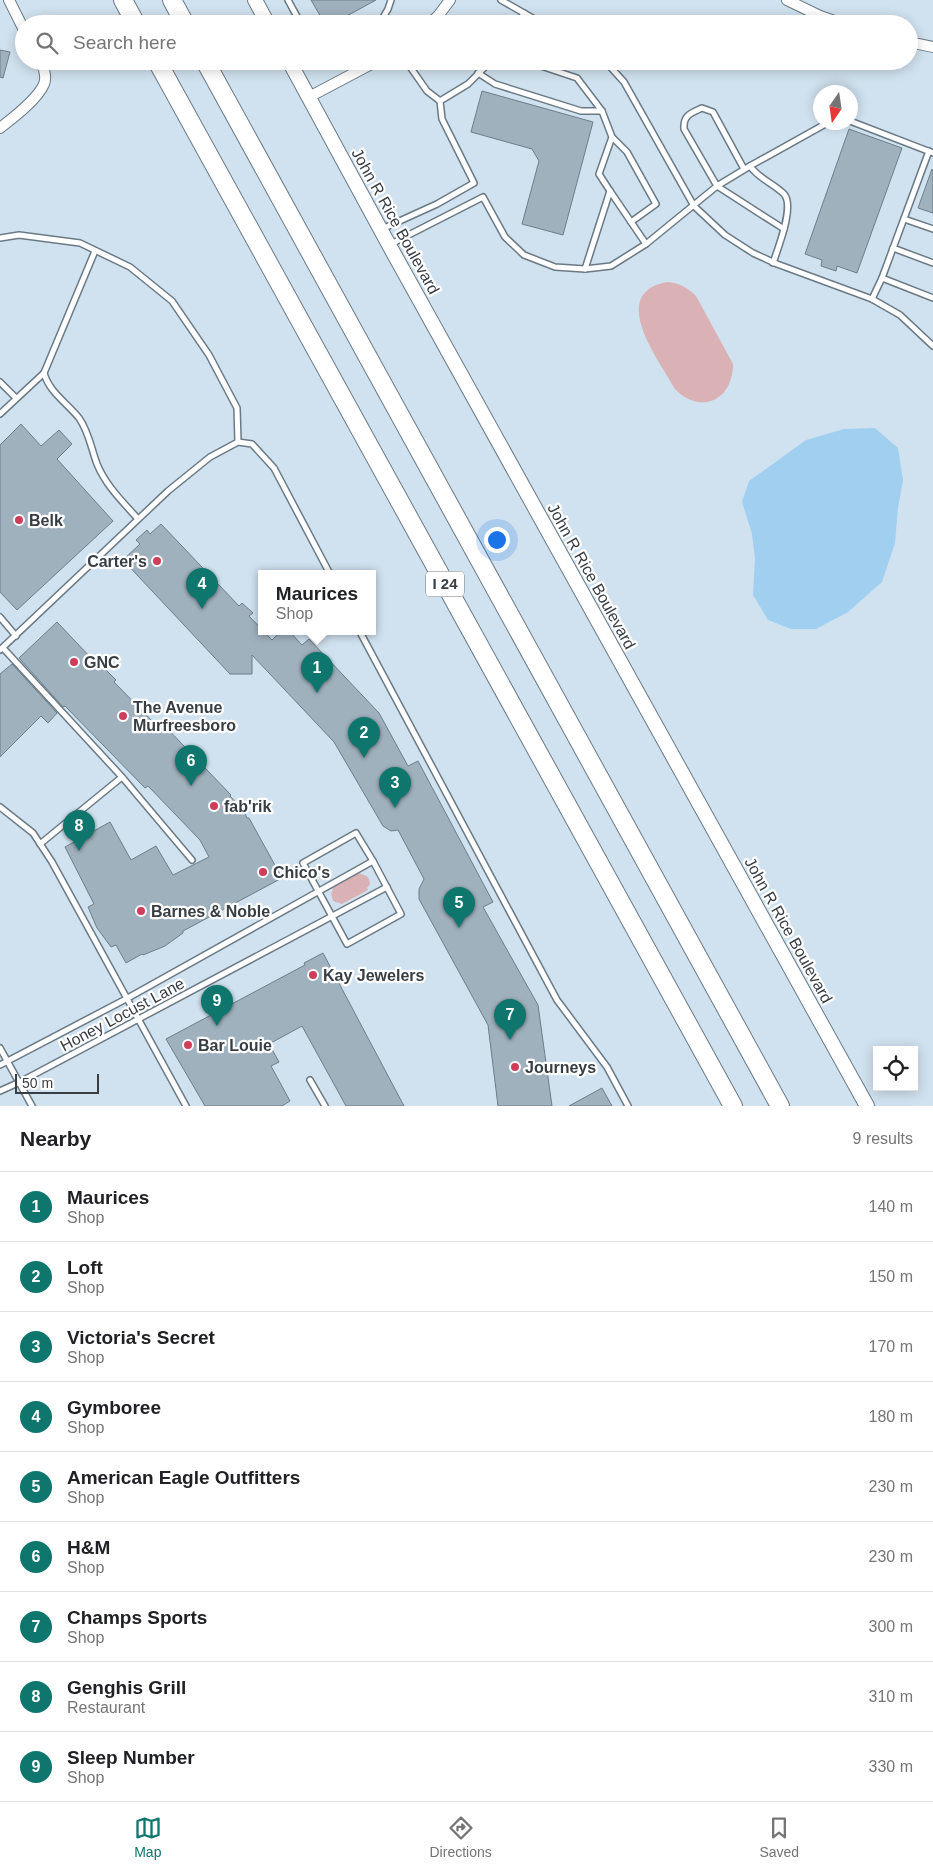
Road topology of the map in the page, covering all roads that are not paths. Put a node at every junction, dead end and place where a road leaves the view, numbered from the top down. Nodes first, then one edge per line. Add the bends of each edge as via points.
1 (9, 0) edge
2 (123, 0) edge
3 (172, 0) edge
4 (254, 0) edge
5 (288, 0) edge
6 (391, 0) edge
7 (450, 0) edge
8 (501, 0) edge
9 (787, 0) edge
10 (524, 13) joint
11 (16, 15) edge
12 (131, 15) edge
13 (180, 15) edge
14 (263, 15) edge
15 (296, 15) edge
16 (385, 15) edge
17 (439, 15) edge
18 (527, 15) edge
19 (818, 15) edge
20 (918, 44) edge
21 (933, 47) edge
22 (45, 70) edge
23 (162, 70) edge
24 (210, 70) edge
25 (294, 70) edge
26 (360, 70) edge
27 (412, 70) edge
28 (481, 70) edge
29 (553, 70) edge
30 (614, 70) edge
31 (478, 73) junction
32 (309, 98) junction
33 (440, 101) junction
34 (602, 111) junction
35 (858, 123) edge
36 (0, 128) edge
37 (815, 130) edge
38 (612, 136) junction
39 (931, 152) edge
40 (750, 166) junction
41 (744, 170) junction
42 (718, 186) junction
43 (610, 192) junction
44 (694, 206) junction
45 (904, 219) junction
46 (631, 222) junction
47 (784, 229) junction
48 (933, 229) edge
49 (382, 230) junction
50 (0, 238) edge
51 (646, 244) junction
52 (389, 245) junction
53 (893, 248) junction
54 (95, 250) junction
55 (773, 262) junction
56 (933, 263) edge
57 (585, 269) junction
58 (882, 278) junction
59 (933, 298) edge
60 (872, 299) junction
61 (933, 346) edge
62 (44, 373) junction
63 (0, 382) edge
64 (16, 398) junction
65 (0, 414) edge
66 (238, 442) junction
67 (138, 519) junction
68 (328, 570) edge
69 (0, 617) edge
70 (362, 635) edge
71 (16, 636) junction
72 (2, 649) edge
73 (122, 777) junction
74 (0, 807) edge
75 (40, 844) junction
76 (192, 860) dead end
77 (373, 861) junction
78 (387, 887) junction
79 (319, 891) junction
80 (332, 916) junction
81 (126, 999) junction
82 (138, 1020) junction
83 (0, 1048) edge
84 (8, 1061) junction
85 (0, 1065) edge
86 (310, 1080) dead end
87 (20, 1082) junction
88 (0, 1091) edge
89 (32, 1106) edge
90 (186, 1106) edge
91 (325, 1106) edge
92 (628, 1106) edge
93 (733, 1106) edge
94 (780, 1106) edge
95 (867, 1106) edge

1 - 11 street
2 - 12 highway
3 - 13 highway
4 - 14 street
5 - 15 lane
6 - 16 lane
7 - 17 street
8 - 10 lane
9 - 19 street
10 - 18 lane
20 - 21 street
22 - 36 street via 44,83 28,104
23 - 93 highway, I 24
24 - 94 highway, I 24
25 - 32 street, John R Rice Boulevard
26 - 32 street
27 - 33 lane via 427,91
28 - 31 lane
29 - 34 lane via 577,78
30 - 44 lane via 624,82
31 - 33 lane via 468,84
31 - 34 lane via 495,84 582,111
32 - 49 street, John R Rice Boulevard
33 - 49 lane via 442,119 474,183
34 - 38 lane
35 - 39 lane
37 - 40 lane
38 - 43 lane via 600,174
38 - 46 lane via 627,152 656,204
39 - 45 lane
40 - 41 lane
40 - 47 lane via 784,194 787,200
41 - 42 lane
41 - 42 lane via 713,112 702,108 688,114 684,129
42 - 44 lane
42 - 47 lane
43 - 46 lane
43 - 57 lane
44 - 51 lane
44 - 55 lane via 725,235 753,254
45 - 48 lane
45 - 53 lane
46 - 51 lane
47 - 55 lane
49 - 52 street, John R Rice Boulevard
50 - 54 lane via 19,235 80,243
51 - 57 lane via 611,266
52 - 57 lane via 483,197 505,237 524,254 555,267
52 - 95 street, John R Rice Boulevard
53 - 56 lane
53 - 58 lane
54 - 62 lane
54 - 66 lane via 130,267 172,301 209,355 237,408
55 - 60 lane
58 - 59 lane
58 - 60 lane
60 - 61 lane via 900,314
62 - 64 lane
62 - 67 lane via 46,383 79,419 110,488
63 - 64 lane
64 - 65 lane
66 - 67 lane via 210,457
66 - 68 lane via 252,444 274,468
67 - 71 lane
69 - 71 lane
70 - 92 lane via 556,1000 607,1067
71 - 72 lane
72 - 73 lane
73 - 75 lane
73 - 76 lane
74 - 75 lane via 33,833
75 - 81 lane
77 - 78 lane
77 - 79 lane, Honey Locust Lane
77 - 79 lane via 356,833 303,863
78 - 80 lane, Honey Locust Lane
78 - 80 lane via 401,914 347,944
79 - 80 lane
79 - 81 lane, Honey Locust Lane
80 - 82 lane, Honey Locust Lane
81 - 82 lane
81 - 84 lane, Honey Locust Lane
82 - 87 lane, Honey Locust Lane
82 - 90 lane
83 - 84 lane
84 - 85 lane, Honey Locust Lane
84 - 87 lane
86 - 91 lane
87 - 88 lane, Honey Locust Lane
87 - 89 lane

